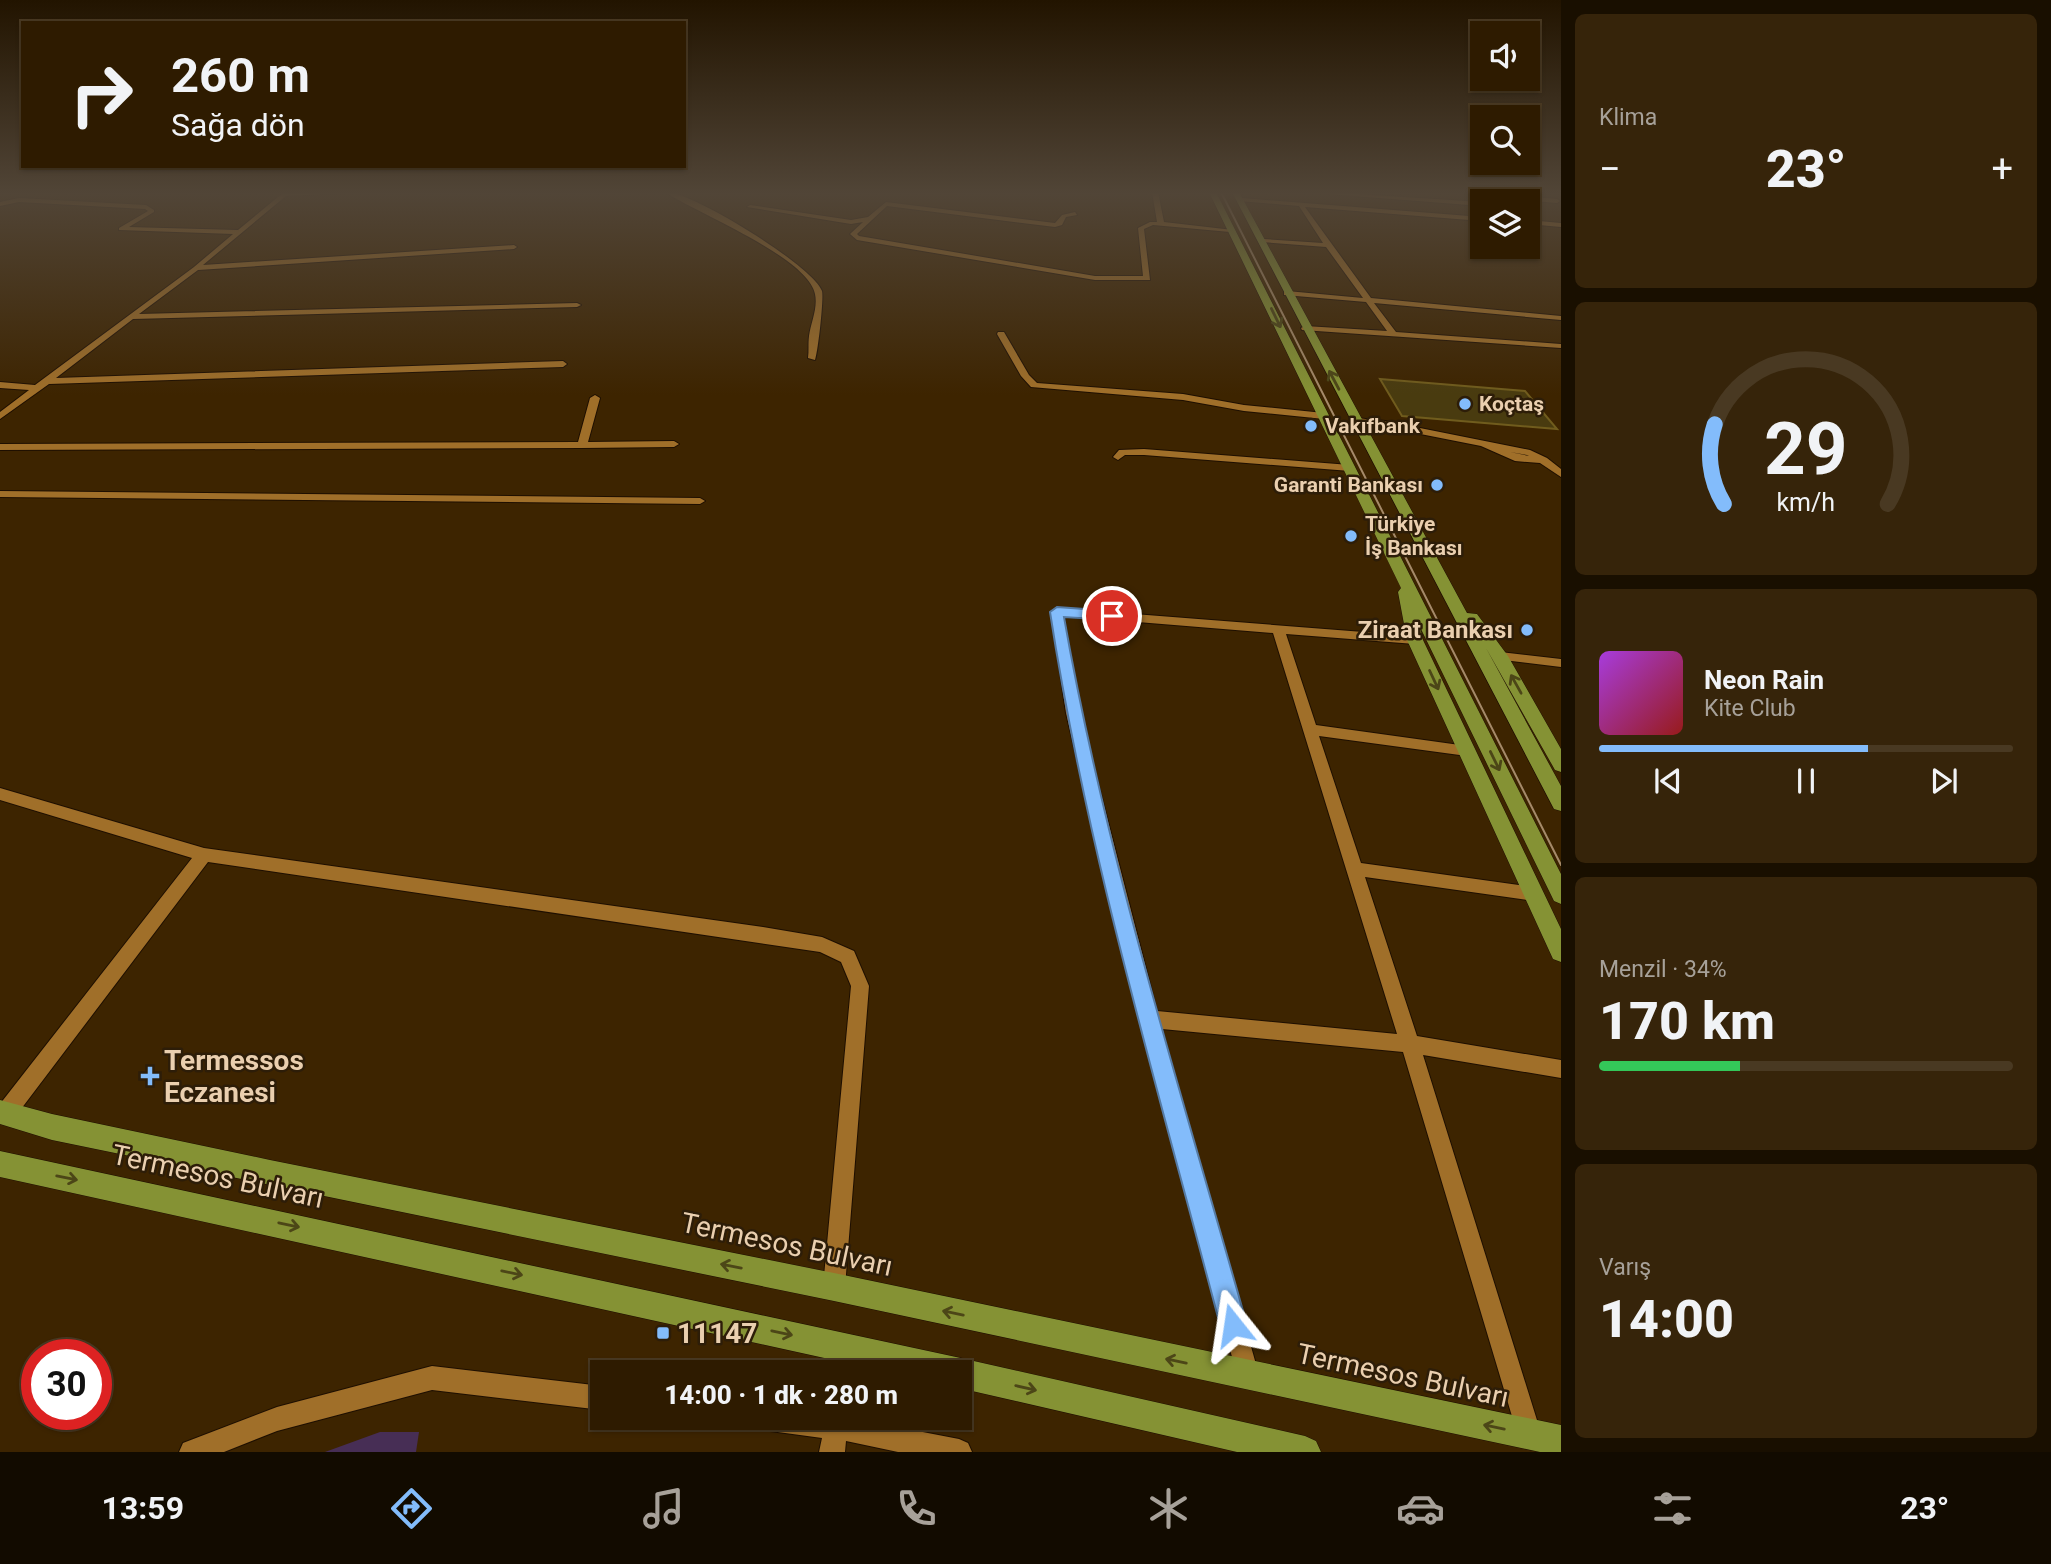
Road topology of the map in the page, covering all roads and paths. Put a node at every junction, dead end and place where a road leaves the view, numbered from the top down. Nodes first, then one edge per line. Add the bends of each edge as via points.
1 (206, 260) edge
2 (321, 260) edge
3 (789, 260) edge
4 (986, 260) edge
5 (1147, 260) edge
6 (1245, 260) edge
7 (1272, 260) edge
8 (1339, 260) edge
9 (196, 268) junction
10 (1287, 293) junction
11 (1370, 300) junction
12 (577, 305) dead end
13 (132, 317) junction
14 (1561, 318) edge
15 (1306, 328) junction
16 (1001, 334) dead end
17 (1393, 334) junction
18 (1561, 346) edge
19 (812, 358) dead end
20 (563, 364) dead end
21 (41, 384) junction
22 (0, 385) edge
23 (595, 398) dead end
24 (0, 416) edge
25 (1324, 416) junction
26 (1356, 421) junction
27 (674, 444) dead end
28 (582, 445) junction
29 (0, 447) edge
30 (1118, 457) dead end
31 (1350, 468) junction
32 (1561, 474) edge
33 (0, 494) edge
34 (699, 502) dead end
35 (1400, 569) junction
36 (1436, 569) junction
37 (1278, 628) junction
38 (1415, 640) junction
39 (1500, 656) junction
40 (1561, 663) edge
41 (1312, 730) junction
42 (1467, 751) junction
43 (1561, 765) edge
44 (0, 794) edge
45 (1561, 804) edge
46 (204, 855) junction
47 (1356, 869) junction
48 (1534, 894) junction
49 (1561, 895) edge
50 (1561, 952) edge
51 (1152, 1019) junction
52 (1410, 1044) junction
53 (1561, 1069) edge
54 (3, 1113) edge
55 (2, 1168) edge
56 (834, 1287) junction
57 (849, 1360) edge
58 (972, 1376) edge
59 (1247, 1376) junction
60 (590, 1397) edge
61 (836, 1430) edge
62 (870, 1430) edge
63 (1529, 1435) junction
64 (1561, 1441) edge
65 (1274, 1450) edge
66 (192, 1452) edge
67 (832, 1452) edge
68 (959, 1452) edge
69 (1306, 1452) edge

1 - 9 street
2 - 9 street
3 - 19 street via 816,284 821,313
4 - 5 street via 1095,278 1147,278
6 -> 25 main road
7 - 10 main road
8 - 11 street
9 - 13 street
10 - 11 street
10 - 15 main road
11 - 14 street
11 - 17 street
12 - 13 street
13 - 21 street
15 - 17 street
26 -> 15 main road
16 - 25 street via 1034,385 1183,397
17 - 18 street
20 - 21 street
21 - 22 street
21 - 24 street
23 - 28 street
25 - 31 main road
26 - 32 street via 1486,446 1519,459 1543,460
26 - 36 main road
27 - 28 street
28 - 29 street
30 - 31 street via 1122,452 1144,452
31 - 35 main road
33 - 34 street
35 - 38 main road
35 -> 49 main road
36 - 39 main road
36 - 45 main road
37 - 38 street
37 - 41 street
37 - 51 street via 1057,612 1073,712
38 -> 42 main road
39 - 40 street
43 -> 39 main road
41 - 42 street
41 - 47 street
42 - 48 main road
44 - 46 street
46 - 54 street
46 - 56 street via 763,935 822,945 848,957 860,986
47 - 48 street
47 - 52 street
48 - 50 main road
51 - 52 street
51 - 59 street
52 - 53 street
52 - 63 street
56 -> 54 main road, Termesos Bulvarı via 256,1171
55 -> 57 main road, Termesos Bulvarı
59 -> 56 main road, Termesos Bulvarı
58 -> 65 main road, Termesos Bulvarı
63 -> 59 main road, Termesos Bulvarı
60 - 66 street via 432,1378 276,1419
61 - 67 street
62 - 68 street
63 - 64 main road, Termesos Bulvarı
65 - 69 main road, Termesos Bulvarı

